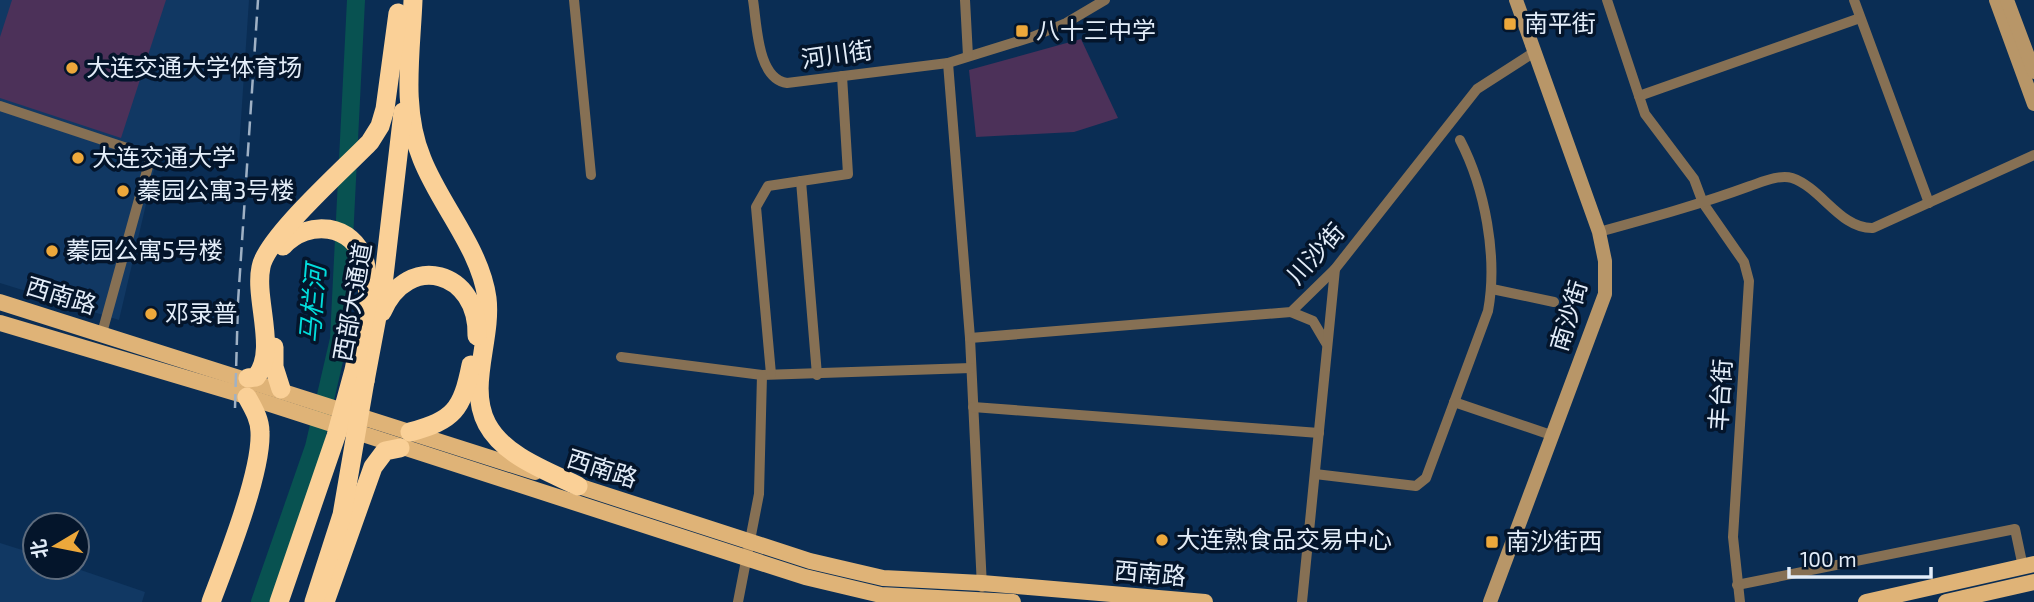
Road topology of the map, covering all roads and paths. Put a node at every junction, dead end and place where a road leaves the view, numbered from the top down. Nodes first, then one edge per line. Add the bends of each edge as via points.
1 (574, 0) edge
2 (753, 0) edge
3 (965, 0) edge
4 (1105, 0) edge
5 (1516, 0) edge
6 (1606, 0) edge
7 (1854, 0) edge
8 (1996, 0) edge
9 (2007, 0) edge
10 (405, 3) edge
11 (1860, 18) junction
12 (2029, 47) edge
13 (1533, 53) junction
14 (968, 56) junction
15 (948, 63) junction
16 (2034, 72) edge
17 (842, 76) junction
18 (1639, 96) junction
19 (2034, 104) edge
20 (0, 106) edge
21 (1460, 140) dead end
22 (2034, 155) edge
23 (591, 175) dead end
24 (801, 181) junction
25 (1929, 203) junction
26 (1703, 204) junction
27 (1600, 232) junction
28 (1335, 269) junction
29 (1492, 289) junction
30 (369, 300) junction
31 (0, 302) edge
32 (1554, 302) dead end
33 (1291, 313) junction
34 (0, 323) edge
35 (102, 332) junction
36 (373, 336) junction
37 (970, 338) junction
38 (1327, 348) junction
39 (621, 357) dead end
40 (971, 368) junction
41 (766, 374) junction
42 (817, 374) junction
43 (365, 381) junction
44 (248, 388) junction
45 (283, 396) junction
46 (1454, 402) junction
47 (973, 407) junction
48 (1319, 433) junction
49 (1551, 435) junction
50 (405, 440) junction
51 (1315, 474) junction
52 (578, 486) junction
53 (750, 541) junction
54 (746, 559) junction
55 (2029, 566) edge
56 (2034, 582) edge
57 (1738, 585) junction
58 (982, 591) junction
59 (211, 602) edge
60 (279, 602) edge
61 (290, 602) edge
62 (314, 602) edge
63 (325, 602) edge
64 (738, 602) edge
65 (1013, 602) edge
66 (1205, 602) edge
67 (1302, 602) edge
68 (1490, 602) edge
69 (1740, 602) edge
70 (1866, 602) edge
71 (1946, 602) edge

1 - 23 street
2 - 17 street, 河川街 via 766,69 778,82
3 - 14 street
4 - 14 street via 1066,23
5 - 13 street, 南沙街
6 - 18 street, 丰台街
7 - 11 street
8 - 19 street
9 - 12 street
10 - 30 highway, 西部大通道 via 389,165
10 - 36 highway, 西部大通道 via 399,167
10 - 44 highway via 380,126 370,142 278,233 261,266 265,363
10 - 52 highway via 409,117 421,158 481,271 487,299 488,338 479,401 485,421 508,449
11 - 18 street
11 - 25 street
12 - 16 street
13 - 27 street, 南沙街
13 - 28 street, 川沙街 via 1477,89
14 - 15 street
15 - 17 street, 河川街
15 - 37 street
17 - 24 street via 848,174
18 - 26 street, 丰台街 via 1645,114 1694,179
20 - 35 street via 151,156
21 - 29 street via 1471,162 1485,217
22 - 25 street
24 - 41 street via 768,186 756,207
24 - 42 street
25 - 26 street via 1872,228 1859,228 1790,177
26 - 27 street
26 - 57 street, 丰台街 via 1733,242 1749,281 1732,537
27 - 49 street, 南沙街 via 1605,294
28 - 33 street, 川沙街
28 - 38 street
29 - 32 street
29 - 46 street via 1488,312
30 - 45 highway via 365,262 348,237 335,230 295,233 280,250 273,274 274,367
30 - 60 highway, 西部大通道, bridge via 336,436
31 - 35 main road, 西南路
33 - 37 street, 川沙街
33 - 38 street via 1313,321
34 - 44 main road, 西南路
35 - 44 main road, 西南路
36 - 43 highway, 西部大通道
36 - 50 highway via 390,295 415,278 446,276 458,284 477,316 463,401 453,413
37 - 40 street
38 - 48 street
39 - 41 street
40 - 42 street
40 - 47 street
41 - 42 street
41 - 53 street
43 - 61 highway, 西部大通道, bridge
43 - 62 highway, bridge via 342,515
44 - 45 main road, 西南路
44 - 59 highway via 261,432 247,498
45 - 50 main road, 西南路, bridge via 363,417
45 - 50 main road, 西南路, bridge via 359,434
46 - 49 street
46 - 51 street via 1426,478 1416,486
47 - 48 street
47 - 58 street
48 - 51 street
49 - 68 street, 南沙街
50 - 52 main road, 西南路
50 - 54 main road, 西南路
50 - 63 highway via 385,451 373,467
51 - 67 street
52 - 53 main road, 西南路
53 - 54 street
53 - 58 main road, 西南路 via 883,578
54 - 58 main road, 西南路 via 881,595
54 - 64 street
55 - 57 street via 2015,529
55 - 70 main road
56 - 71 main road
57 - 69 street, 丰台街
58 - 65 main road, 西南路
58 - 66 main road, 西南路

